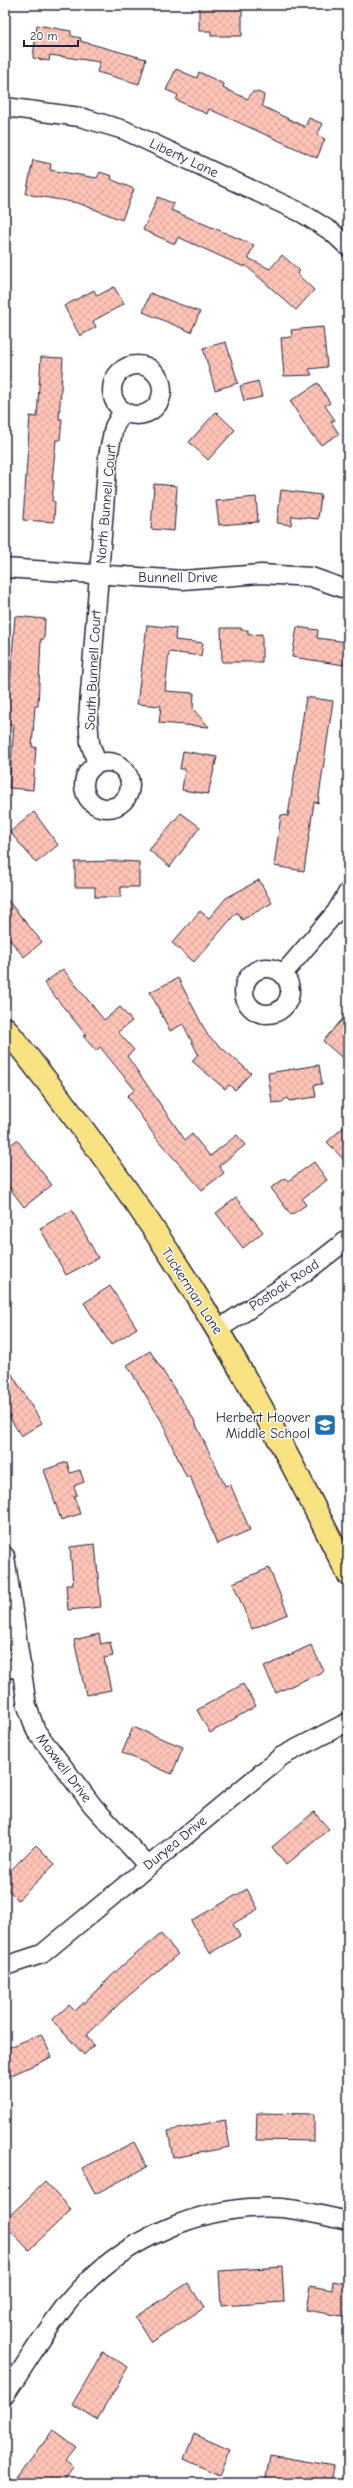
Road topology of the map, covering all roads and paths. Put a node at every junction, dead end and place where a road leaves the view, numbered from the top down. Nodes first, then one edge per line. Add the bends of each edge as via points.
1 (5, 107) edge
2 (348, 247) edge
3 (123, 411) dead end
4 (5, 568) edge
5 (99, 575) junction
6 (348, 590) edge
7 (97, 764) dead end
8 (348, 892) edge
9 (283, 974) dead end
10 (5, 1028) edge
11 (348, 1238) edge
12 (217, 1330) junction
13 (5, 1556) edge
14 (348, 1574) edge
15 (13, 1668) edge
16 (348, 1722) edge
17 (147, 1865) junction
18 (5, 1966) edge
19 (348, 2221) edge
20 (5, 2395) edge

1 - 2 street, Liberty Lane via 80,117 124,130 302,213 332,232
3 - 5 street, North Bunnell Court via 114,428 108,456
4 - 5 street, Bunnell Drive
5 - 6 street, Bunnell Drive via 183,580 261,574 311,577
5 - 7 street, South Bunnell Court via 88,719 90,743
8 - 9 street via 336,912
10 - 12 main road, Tuckerman Lane via 122,1185
11 - 12 street, Postoak Road via 307,1271
12 - 14 main road, Tuckerman Lane via 295,1469
13 - 15 street, Maxwell Drive
15 - 17 street, Maxwell Drive via 36,1731 93,1806
16 - 17 street, Duryea Drive via 282,1756
17 - 18 street, Duryea Drive via 42,1954
19 - 20 street via 283,2208 243,2209 194,2219 159,2231 96,2272 70,2300

